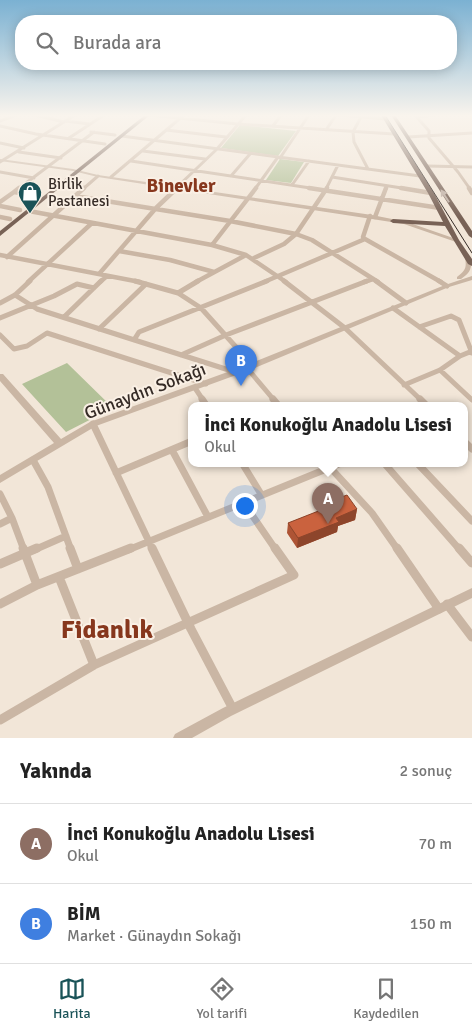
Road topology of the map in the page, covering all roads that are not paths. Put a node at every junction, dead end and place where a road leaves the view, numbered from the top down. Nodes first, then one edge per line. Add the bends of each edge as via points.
1 (22, 149) edge
2 (71, 149) edge
3 (99, 149) edge
4 (102, 149) edge
5 (217, 149) edge
6 (220, 149) edge
7 (285, 149) edge
8 (358, 149) edge
9 (404, 149) edge
10 (416, 149) edge
11 (439, 149) edge
12 (143, 151) joint
13 (19, 152) junction
14 (250, 154) junction
15 (279, 157) junction
16 (61, 158) junction
17 (206, 159) junction
18 (1, 161) edge
19 (131, 161) junction
20 (309, 161) junction
21 (338, 166) junction
22 (427, 166) junction
23 (50, 167) junction
24 (454, 167) junction
25 (472, 167) edge
26 (368, 169) junction
27 (74, 171) junction
28 (195, 171) junction
29 (0, 172) edge
30 (7, 174) junction
31 (95, 175) junction
32 (231, 176) junction
33 (420, 176) junction
34 (332, 177) junction
35 (0, 178) edge
36 (34, 178) junction
37 (111, 178) junction
38 (262, 181) junction
39 (292, 185) junction
40 (387, 186) junction
41 (470, 186) edge
42 (178, 188) junction
43 (326, 190) junction
44 (14, 192) junction
45 (431, 193) junction
46 (472, 193) edge
47 (38, 196) junction
48 (76, 196) junction
49 (246, 198) junction
50 (382, 200) junction
51 (0, 202) edge
52 (0, 206) edge
53 (156, 208) junction
54 (314, 208) junction
55 (440, 208) junction
56 (20, 210) junction
57 (29, 211) junction
58 (53, 216) junction
59 (0, 217) edge
60 (372, 217) junction
61 (10, 219) junction
62 (230, 221) junction
63 (393, 221) junction
64 (92, 223) junction
65 (447, 224) junction
66 (0, 226) edge
67 (136, 231) junction
68 (0, 234) edge
69 (296, 234) junction
70 (472, 236) edge
71 (365, 239) junction
72 (456, 240) junction
73 (472, 242) edge
74 (212, 245) junction
75 (461, 248) junction
76 (472, 249) edge
77 (119, 251) junction
78 (333, 254) junction
79 (246, 255) junction
80 (3, 257) edge
81 (254, 258) junction
82 (470, 261) edge
83 (50, 264) junction
84 (214, 272) junction
85 (99, 274) junction
86 (107, 276) junction
87 (278, 277) junction
88 (472, 278) edge
89 (372, 279) junction
90 (146, 284) junction
91 (447, 286) junction
92 (94, 288) junction
93 (178, 293) junction
94 (15, 295) junction
95 (311, 302) junction
96 (0, 303) edge
97 (406, 303) junction
98 (32, 306) junction
99 (201, 308) junction
100 (393, 308) junction
101 (64, 317) junction
102 (0, 318) edge
103 (420, 327) junction
104 (344, 328) junction
105 (99, 329) junction
106 (0, 335) edge
107 (226, 335) junction
108 (134, 340) junction
109 (472, 352) edge
110 (181, 354) junction
111 (460, 356) junction
112 (250, 367) junction
113 (440, 370) junction
114 (235, 372) junction
115 (0, 376) edge
116 (206, 384) junction
117 (404, 385) junction
118 (195, 388) junction
119 (472, 400) edge
120 (204, 402) edge
121 (276, 402) edge
122 (423, 402) edge
123 (93, 424) junction
124 (188, 443) edge
125 (60, 444) junction
126 (172, 450) junction
127 (33, 460) junction
128 (244, 467) edge
129 (323, 467) edge
130 (330, 467) edge
131 (388, 467) edge
132 (421, 467) edge
133 (116, 473) junction
134 (0, 479) edge
135 (0, 494) edge
136 (261, 494) junction
137 (243, 502) junction
138 (208, 517) junction
139 (12, 518) junction
140 (472, 521) edge
141 (0, 524) edge
142 (66, 536) junction
143 (148, 542) junction
144 (26, 553) junction
145 (472, 563) edge
146 (0, 564) edge
147 (78, 569) junction
148 (59, 576) junction
149 (38, 585) junction
150 (472, 593) edge
151 (0, 604) edge
152 (443, 606) junction
153 (187, 622) junction
154 (472, 638) edge
155 (94, 665) junction
156 (233, 709) junction
157 (0, 720) edge
158 (179, 738) edge

1 - 13 street
2 - 16 street
3 - 27 main road
4 - 27 main road
5 - 17 street
6 - 14 street
7 - 15 street
8 - 26 street
9 - 33 main road
10 - 22 main road
11 - 24 street
12 - 17 street
12 - 19 street
13 - 16 street
13 - 18 street
14 - 15 street
14 - 32 street
15 - 20 street
15 - 38 street
16 - 23 street
17 - 28 street
18 - 23 street
19 - 28 street
19 - 37 street
20 - 21 street
20 - 39 street
21 - 26 street
21 - 34 street
22 - 24 street
70 -> 22 main road
23 - 27 street
23 - 36 street
24 - 25 street
24 - 41 street
26 - 33 street
27 - 31 street
27 - 47 main road
27 - 57 main road
28 - 32 street
28 - 42 street
29 - 30 street
30 - 35 street
30 - 36 street
31 - 37 street
31 - 48 street
32 - 38 street
33 - 45 main road
34 - 40 street
34 - 43 street
36 - 44 street
37 - 42 street
38 - 39 street
38 - 49 street
39 - 43 street
40 - 45 street
40 - 50 street
41 - 46 street
42 - 49 street
42 - 53 street
43 - 50 street
43 - 54 street
44 - 47 street
44 - 51 street
45 - 55 main road
47 - 56 main road
48 - 53 street
48 - 58 street
49 - 54 street
49 - 62 street
50 - 55 street
50 - 60 street
52 - 56 street
53 - 62 street
53 - 67 street
54 - 60 street
54 - 69 street
55 - 65 main road
56 - 61 main road
57 - 58 street
57 - 68 main road
58 - 64 street
58 - 80 street
59 - 61 street
60 - 63 street
60 - 71 street via 363,237
61 - 66 main road
62 - 69 street
62 - 74 street
63 - 65 main road
63 - 72 street
63 - 75 street
64 - 67 street
64 - 83 street
65 - 72 main road
67 - 74 street
67 - 77 street
69 - 78 street
69 - 81 street via 284,244
71 - 78 street
71 - 91 street
72 - 73 main road
72 - 75 main road
74 - 79 street
75 - 76 main road
75 - 82 main road
77 - 84 street
77 - 85 street
78 - 87 street
78 - 89 street
79 - 81 street
79 - 84 street
80 - 83 street
81 - 87 street
82 - 91 street via 468,273
83 - 85 street
83 - 94 street
84 - 93 street
85 - 86 street
86 - 90 street
86 - 92 street
87 - 95 street
87 - 99 street
88 - 91 street
89 - 95 street
89 - 97 street
90 - 93 street
90 - 105 street
91 - 97 street, Günaydın Sokağı
92 - 98 street via 77,284
92 - 101 street via 96,290
93 - 99 street
94 - 96 street
94 - 98 street
95 - 104 street
95 - 107 street
97 - 100 street, Günaydın Sokağı
98 - 101 street
98 - 102 street
99 - 107 street
99 - 108 street via 139,332
100 - 103 street
100 - 104 street, Günaydın Sokağı
101 - 105 street
103 - 109 street via 455,317
103 - 111 street
104 - 112 street, Günaydın Sokağı
104 - 117 street
105 - 108 street
106 - 116 street via 14,349 27,346 47,333
107 - 110 street
107 - 112 street
108 - 110 street
109 - 111 street
110 - 114 street
111 - 113 street
112 - 114 street, Günaydın Sokağı
112 - 121 street
113 - 117 street
113 - 119 street
114 - 116 street, Günaydın Sokağı
115 - 125 street
116 - 118 street, Günaydın Sokağı
117 - 122 street
118 - 120 street
118 - 123 street, Günaydın Sokağı
123 - 125 street, Günaydın Sokağı
123 - 133 street
124 - 126 street
125 - 127 street, Günaydın Sokağı
126 - 133 street
126 - 138 street
127 - 134 street, Günaydın Sokağı
127 - 142 street via 48,487
128 - 136 street
129 - 136 street
130 - 152 street via 372,513
131 - 145 street
132 - 140 street
133 - 143 street
135 - 139 street
136 - 137 street
137 - 138 street
137 - 153 street via 294,575
138 - 143 street
139 - 141 street
139 - 144 street
142 - 144 street
142 - 147 street
143 - 147 street
143 - 153 street
144 - 146 street
144 - 149 street
147 - 148 street
148 - 149 street
148 - 155 street
149 - 151 street
150 - 152 street
152 - 154 street
152 - 156 street
153 - 155 street
153 - 156 street
155 - 157 street
156 - 158 street

